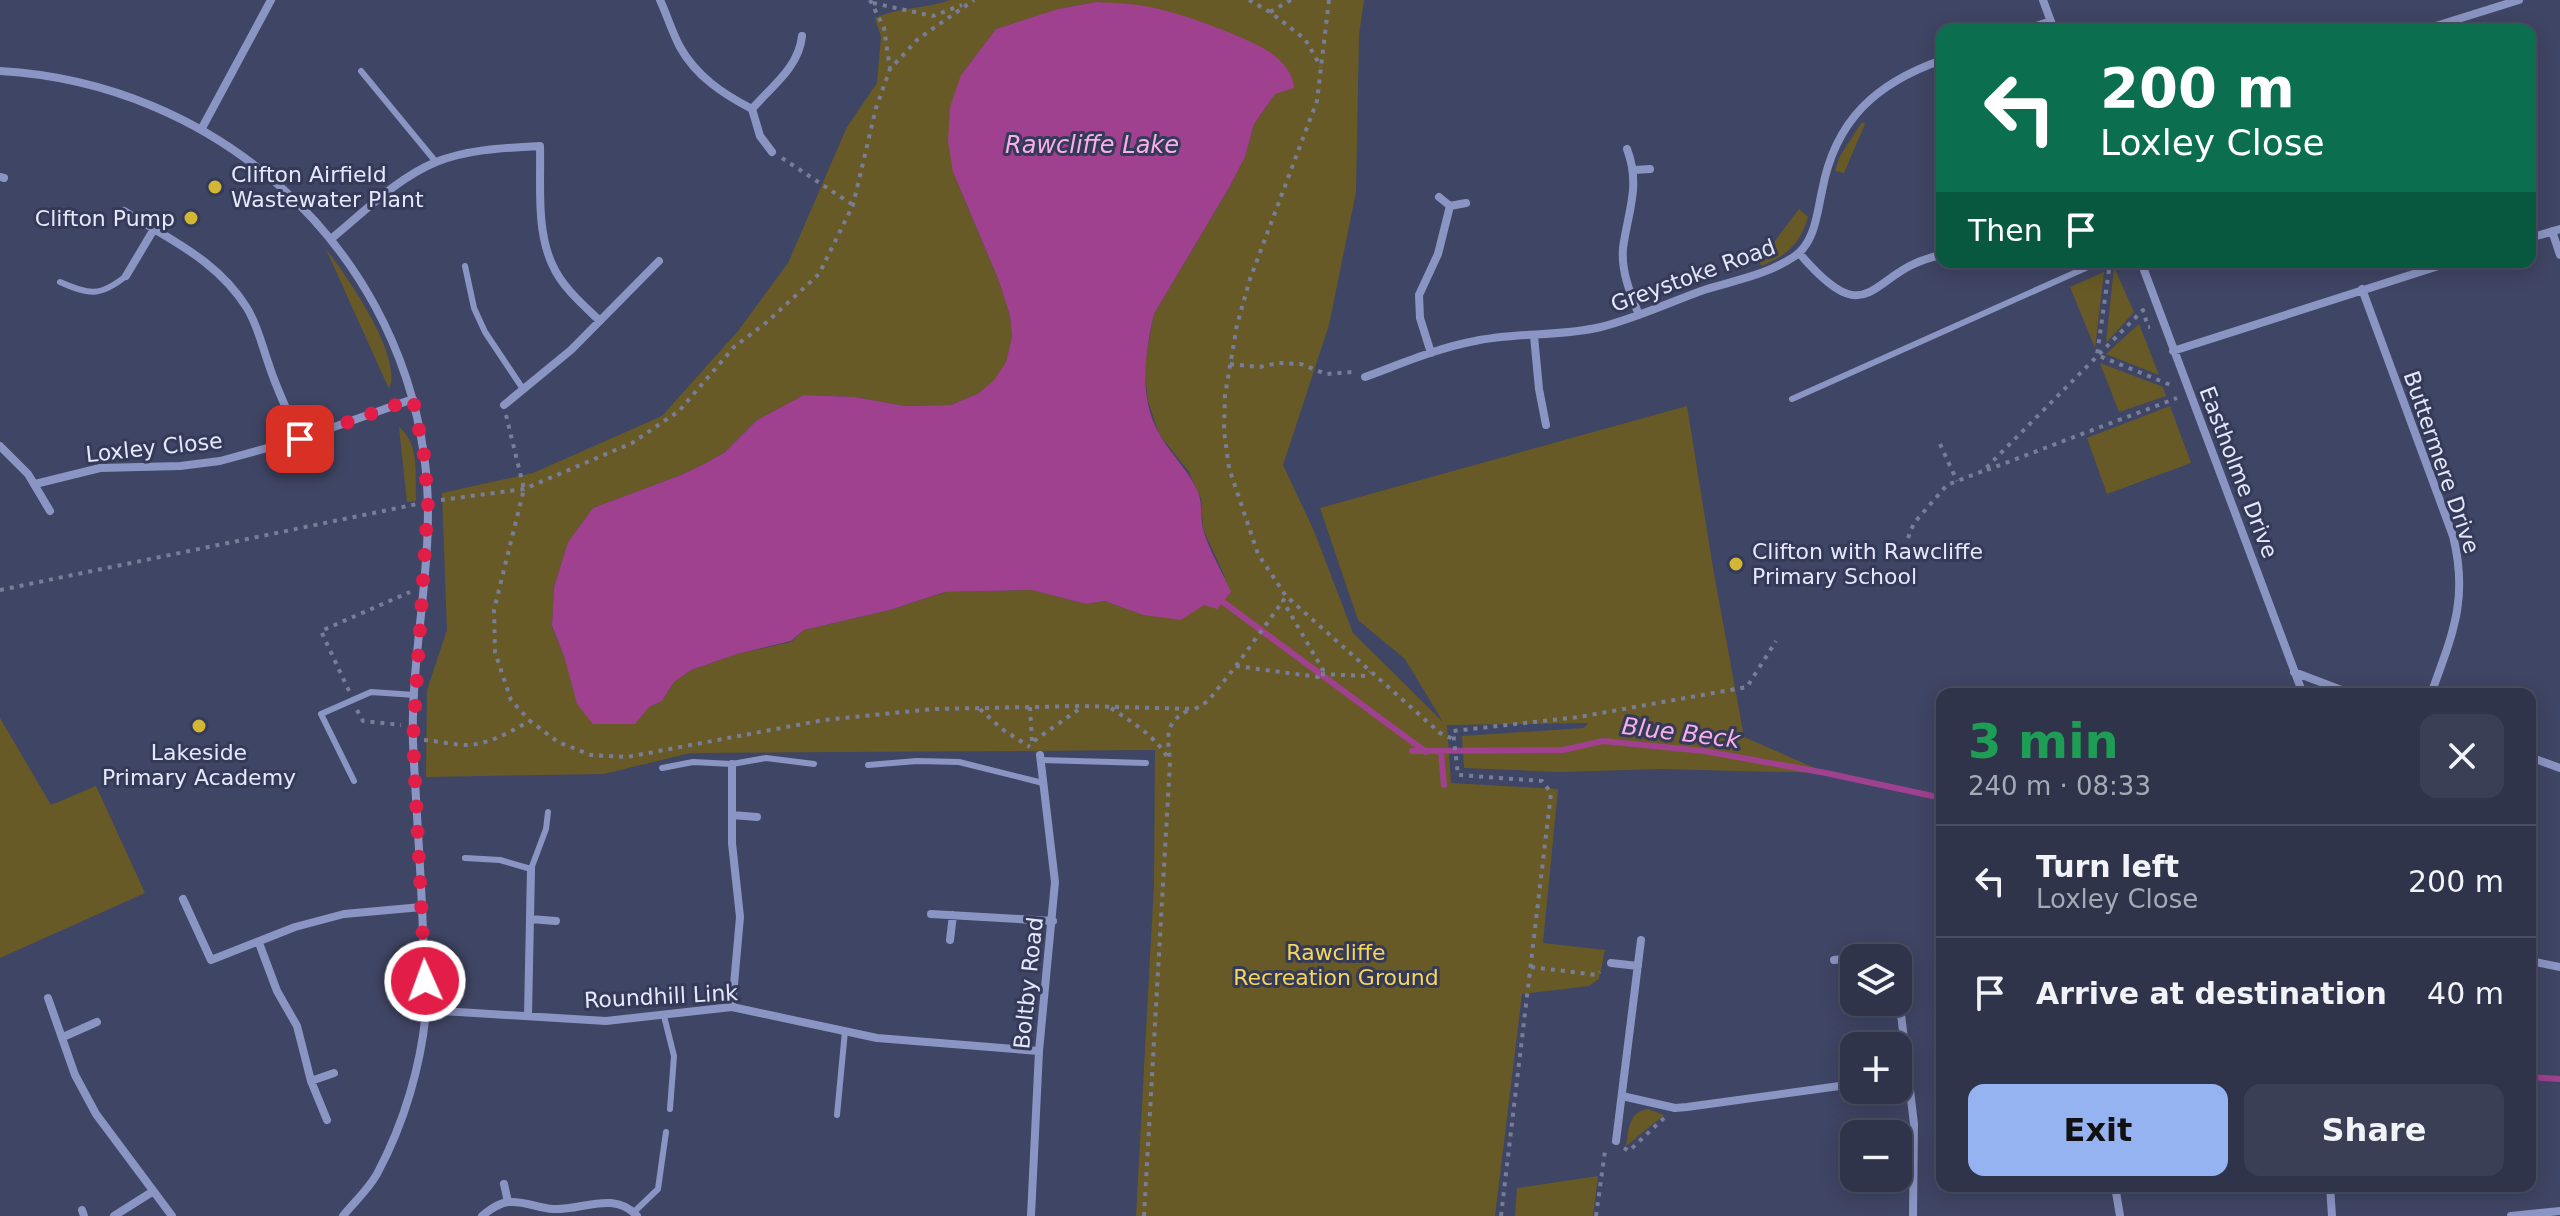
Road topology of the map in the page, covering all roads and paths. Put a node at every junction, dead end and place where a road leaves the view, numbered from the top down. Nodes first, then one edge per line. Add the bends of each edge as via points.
1 (271, 0) edge
2 (660, 0) edge
3 (974, 0) edge
4 (1249, 0) edge
5 (1291, 0) edge
6 (1329, 0) edge
7 (2043, 0) edge
8 (2519, 0) edge
9 (871, 1) edge
10 (968, 3) junction
11 (1270, 12) junction
12 (2053, 24) edge
13 (2442, 24) edge
14 (802, 36) dead end
15 (1936, 62) edge
16 (890, 69) junction
17 (1322, 69) junction
18 (0, 71) edge
19 (361, 71) dead end
20 (752, 109) junction
21 (202, 128) junction
22 (1627, 149) dead end
23 (772, 152) joint
24 (436, 162) junction
25 (1650, 169) dead end
26 (1635, 170) junction
27 (1439, 197) dead end
28 (1466, 203) dead end
29 (853, 205) junction
30 (1450, 206) junction
31 (124, 211) dead end
32 (154, 229) junction
33 (2556, 230) edge
34 (2536, 236) edge
35 (331, 239) junction
36 (1799, 253) junction
37 (2560, 255) edge
38 (1936, 257) edge
39 (659, 261) dead end
40 (465, 266) dead end
41 (2086, 268) edge
42 (2109, 268) edge
43 (2143, 268) edge
44 (2431, 268) edge
45 (126, 276) joint
46 (60, 282) dead end
47 (2362, 289) junction
48 (1639, 315) junction
49 (600, 321) junction
50 (2164, 322) junction
51 (1534, 336) junction
52 (2173, 351) junction
53 (1431, 353) junction
54 (2097, 355) junction
55 (1230, 364) junction
56 (1365, 377) joint
57 (523, 389) junction
58 (2190, 393) junction
59 (413, 399) junction
60 (1792, 399) dead end
61 (504, 405) joint
62 (1546, 425) dead end
63 (300, 439) junction
64 (1940, 444) dead end
65 (0, 446) edge
66 (1983, 471) junction
67 (1957, 481) junction
68 (35, 484) junction
69 (524, 489) junction
70 (428, 502) junction
71 (50, 511) dead end
72 (1908, 538) dead end
73 (425, 586) junction
74 (0, 590) edge
75 (1284, 598) junction
76 (321, 631) dead end
77 (1776, 641) dead end
78 (1236, 666) junction
79 (1370, 672) junction
80 (2294, 672) junction
81 (1320, 674) junction
82 (2301, 688) edge
83 (2336, 688) edge
84 (2433, 688) edge
85 (415, 695) junction
86 (1083, 706) junction
87 (1030, 707) junction
88 (1109, 707) junction
89 (979, 708) junction
90 (1191, 709) junction
91 (530, 721) junction
92 (413, 739) junction
93 (1453, 739) junction
94 (1032, 745) junction
95 (1040, 757) junction
96 (2536, 759) edge
97 (1170, 762) junction
98 (1146, 763) dead end
99 (732, 764) junction
100 (814, 764) dead end
101 (868, 765) dead end
102 (662, 768) dead end
103 (2560, 768) edge
104 (354, 781) dead end
105 (1043, 783) junction
106 (548, 812) dead end
107 (732, 815) junction
108 (757, 817) dead end
109 (465, 858) dead end
110 (531, 869) junction
111 (183, 899) dead end
112 (422, 907) junction
113 (931, 914) dead end
114 (953, 915) junction
115 (530, 919) junction
116 (556, 921) dead end
117 (1053, 921) junction
118 (950, 940) dead end
119 (1641, 940) dead end
120 (259, 943) junction
121 (1840, 959) edge
122 (1834, 960) dead end
123 (2536, 962) edge
124 (1611, 963) joint
125 (1638, 966) junction
126 (1531, 967) junction
127 (2560, 967) edge
128 (48, 998) dead end
129 (732, 1007) junction
130 (426, 1010) junction
131 (528, 1015) junction
132 (664, 1016) junction
133 (97, 1022) dead end
134 (845, 1031) junction
135 (63, 1037) junction
136 (1039, 1051) junction
137 (334, 1073) dead end
138 (311, 1081) junction
139 (1840, 1086) edge
140 (1622, 1096) junction
141 (1912, 1104) edge
142 (1675, 1108) junction
143 (670, 1109) dead end
144 (837, 1115) dead end
145 (327, 1120) dead end
146 (666, 1132) dead end
147 (1616, 1141) junction
148 (504, 1184) dead end
149 (152, 1192) junction
150 (2116, 1192) edge
151 (2330, 1192) edge
152 (508, 1202) junction
153 (2560, 1211) edge
154 (636, 1214) edge
155 (114, 1216) edge
156 (172, 1216) edge
157 (343, 1216) edge
158 (482, 1216) edge
159 (1031, 1216) edge
160 (1144, 1216) edge
161 (1501, 1216) edge
162 (1596, 1216) edge
163 (1913, 1216) edge
164 (2120, 1216) edge
165 (2332, 1216) edge
166 (2511, 1216) edge

1 - 21 street
2 - 20 street via 691,62 708,81
3 - 10 path
4 - 11 path
5 - 11 path
6 - 17 path
7 - 12 street
8 - 13 street
9 - 10 path via 933,16
9 - 16 path via 884,28
10 - 16 path via 918,39
11 - 17 path via 1305,39
14 - 20 street via 788,71
15 - 36 street, Greystoke Road via 1881,89 1845,127 1832,152 1814,227
16 - 29 path
17 - 55 path via 1317,101 1250,279
18 - 21 street via 97,86
19 - 24 lane
20 - 23 street via 760,136
21 - 35 street via 269,176
22 - 26 street
23 - 29 path
24 - 35 street
24 - 49 street via 472,152 540,146 545,243 552,264
25 - 26 street
26 - 48 street via 1623,249 1624,271
27 - 30 street
28 - 30 street
29 - 69 path via 819,274 734,347 679,411 632,443
30 - 53 street via 1438,254 1419,295
31 - 32 street
32 - 45 street
32 - 63 street via 208,263 247,308
33 - 34 street
33 - 37 street
35 - 59 street via 379,312
36 - 38 street via 1826,283 1850,295 1868,295 1908,265
36 - 48 street, Greystoke Road via 1762,274
39 - 49 street
40 - 57 lane via 485,332
41 - 60 lane
42 - 54 path
43 - 50 street, Eastholme Drive
44 - 47 street
45 - 46 lane via 110,289 86,294
47 - 52 street
47 - 84 street, Buttermere Drive via 2459,559 2461,597
48 - 51 street, Greystoke Road
49 - 57 street
50 - 52 street, Eastholme Drive
50 - 54 path via 2148,327 2143,310
51 - 53 street, Greystoke Road via 1474,341
51 - 62 street
52 - 58 street, Eastholme Drive
53 - 56 street, Greystoke Road
54 - 58 path
54 - 66 path
55 - 56 path via 1301,364 1326,374 1353,372
55 - 75 path via 1224,431 1229,468 1258,554
57 - 61 street
58 - 66 path
58 - 80 street, Eastholme Drive
59 - 63 street, Loxley Close
59 - 70 street
61 - 69 path
63 - 68 street, Loxley Close via 220,461 100,468
64 - 67 path
65 - 68 street
66 - 67 path
67 - 72 path via 1947,485 1914,523
68 - 71 street
69 - 70 path
69 - 91 path via 494,610 495,652 511,700
70 - 73 street
70 - 74 path
73 - 76 path
73 - 85 street
75 - 78 path
75 - 79 path
75 - 81 path via 1323,670
77 - 93 path via 1747,687 1579,717 1453,731
78 - 81 path
78 - 90 path via 1208,701
79 - 81 path
79 - 93 path
80 - 82 street, Eastholme Drive
80 - 83 street
85 - 92 street
85 - 104 lane via 371,692 321,714
86 - 87 path
86 - 88 path
86 - 94 path
87 - 89 path
87 - 94 path
88 - 90 path
88 - 97 path via 1141,728
89 - 91 path via 824,720 627,757 591,755 558,742
89 - 94 path via 1002,729
90 - 97 path via 1171,723
91 - 92 path via 479,744
92 - 112 street
93 - 126 path via 1458,775 1542,781 1551,793
94 - 95 path via 1032,755
95 - 98 lane
95 - 105 street, Boltby Road
96 - 103 street
97 - 160 path
99 - 100 lane via 766,758
99 - 102 lane via 693,762
99 - 107 street
101 - 105 lane via 959,762
105 - 117 street, Boltby Road via 1055,882
106 - 110 lane
107 - 108 street
107 - 129 street via 740,917
109 - 110 lane
110 - 115 street
111 - 120 street via 211,960
112 - 120 street via 344,914
112 - 130 street
113 - 114 street
114 - 117 street
114 - 118 street
115 - 116 street
115 - 131 street
117 - 136 street, Boltby Road
119 - 125 street
120 - 138 street via 297,1026
121 - 122 street
123 - 127 street
124 - 125 street
124 - 126 path via 1597,975
125 - 140 street
126 - 161 path
128 - 135 street
129 - 132 street, Roundhill Link
129 - 134 street, Roundhill Link
130 - 131 street, Roundhill Link
130 - 157 street via 413,1088 377,1174
131 - 132 street, Roundhill Link via 606,1021
132 - 143 lane via 674,1056
133 - 135 street
134 - 136 street, Roundhill Link
134 - 144 lane
135 - 149 street via 96,1114
136 - 159 street, Boltby Road
137 - 138 street
138 - 145 street
139 - 142 street
140 - 142 street
140 - 147 street
141 - 163 street
142 - 147 path via 1629,1151
146 - 154 lane via 658,1189
147 - 162 path via 1605,1151
148 - 152 street
149 - 155 street
149 - 156 street
150 - 164 street
151 - 165 street
152 - 154 street via 552,1209 617,1204
152 - 158 street
153 - 166 street

